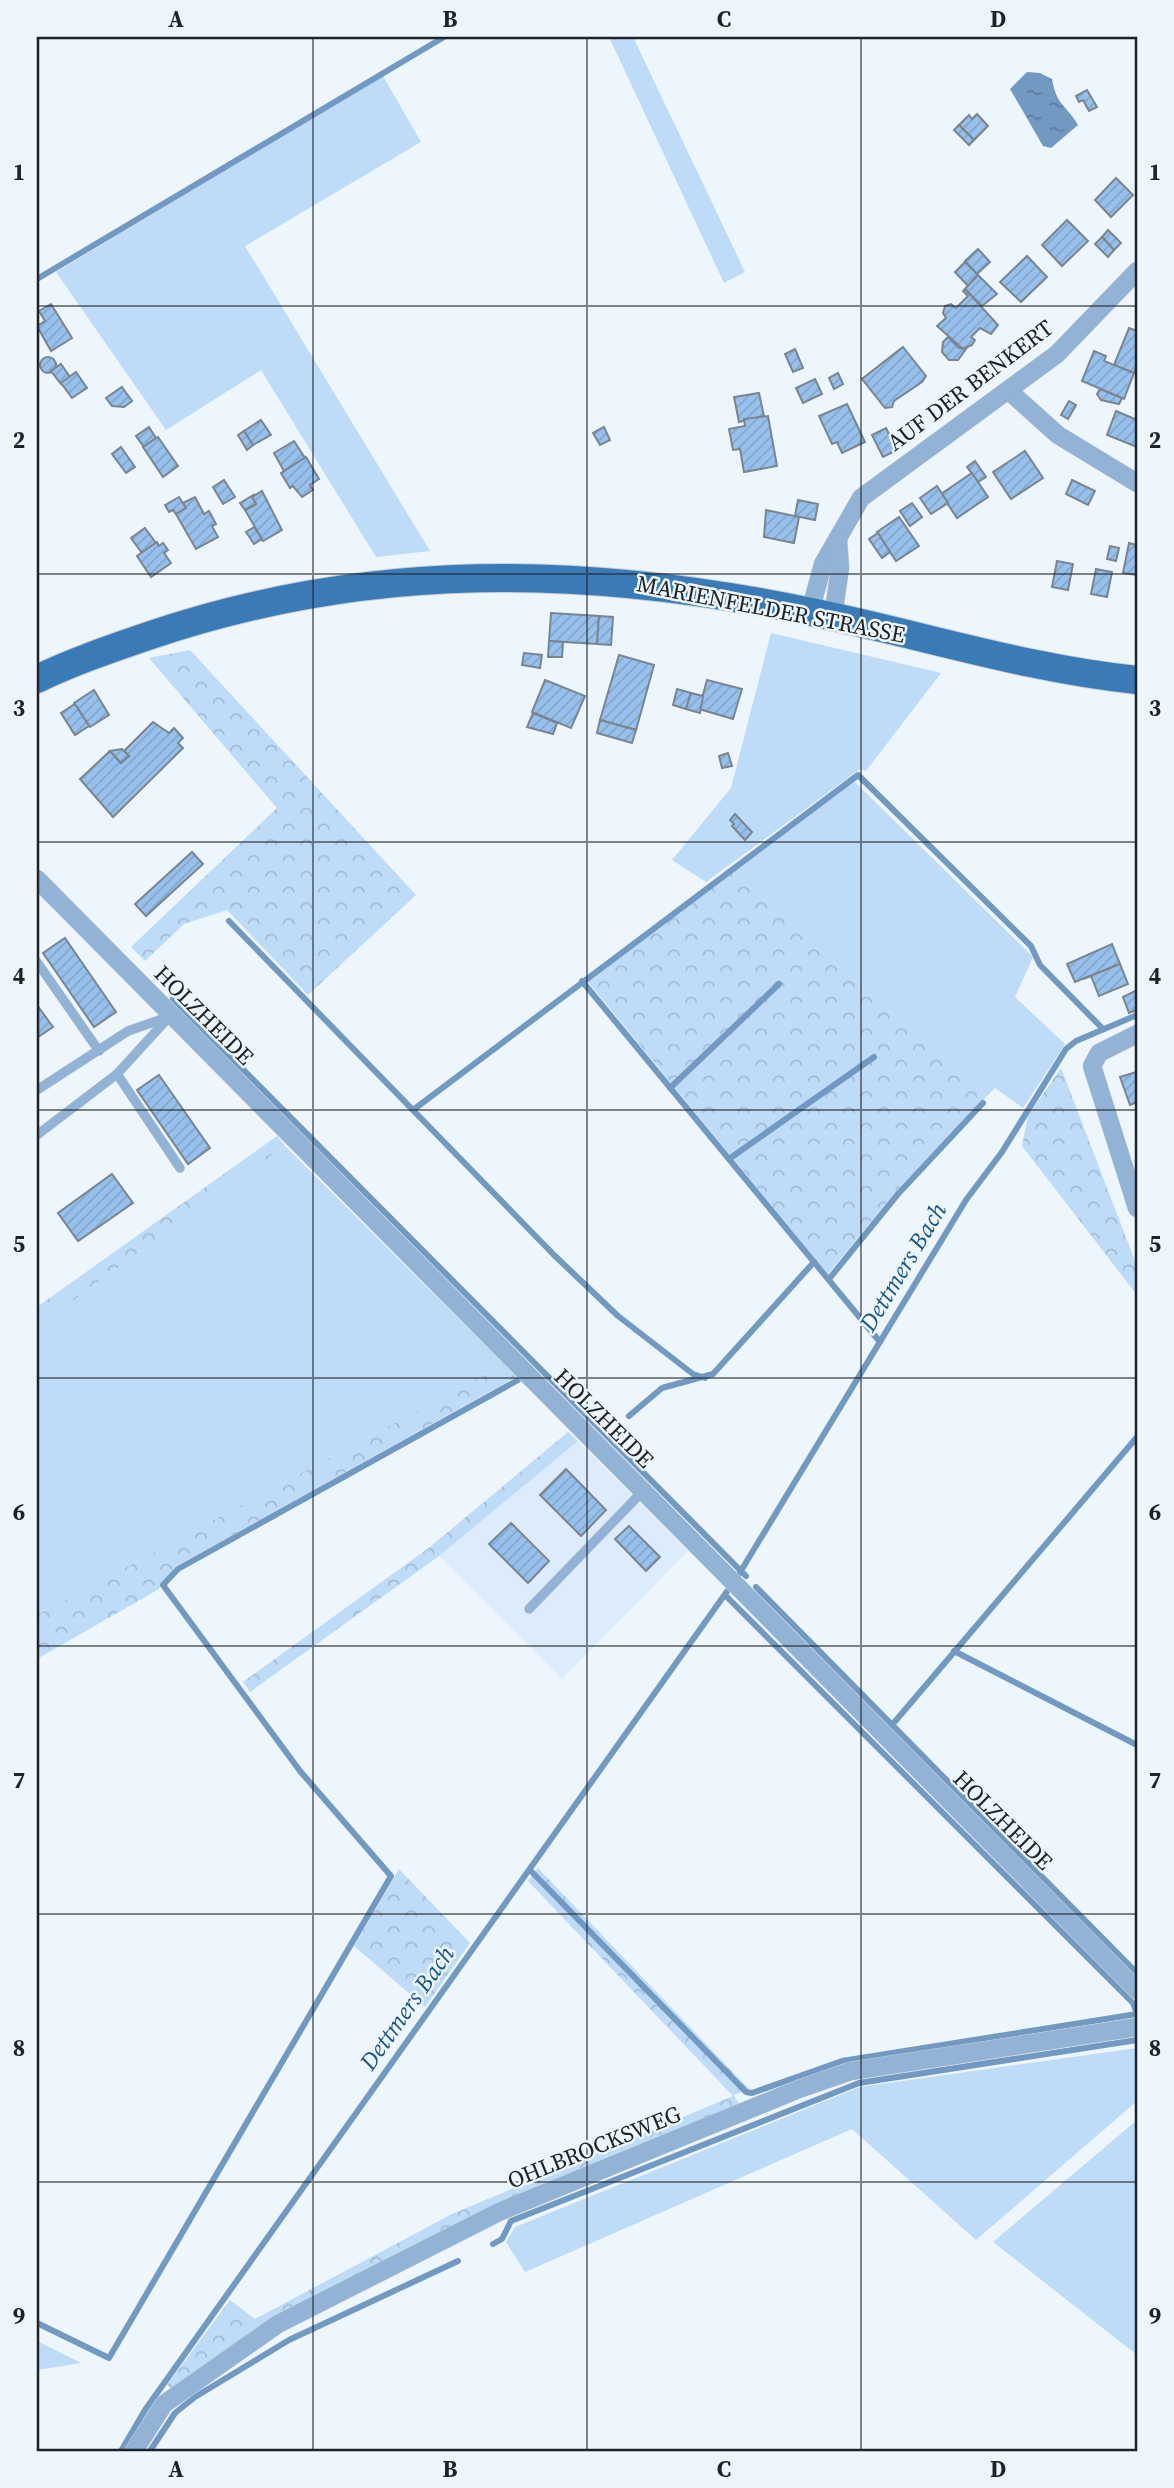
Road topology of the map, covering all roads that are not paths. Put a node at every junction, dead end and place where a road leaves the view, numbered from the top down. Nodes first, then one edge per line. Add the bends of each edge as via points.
1 (1137, 271) edge
2 (1009, 391) junction
3 (1137, 483) edge
4 (821, 614) junction
5 (37, 679) edge
6 (1137, 680) edge
7 (37, 879) edge
8 (37, 962) edge
9 (170, 1016) junction
10 (1137, 1034) edge
11 (99, 1051) junction
12 (117, 1074) junction
13 (37, 1090) edge
14 (37, 1135) edge
15 (180, 1168) dead end
16 (1137, 1208) edge
17 (642, 1492) junction
18 (529, 1609) dead end
19 (1137, 1990) edge
20 (1137, 2027) edge
21 (134, 2451) edge

1 - 2 street, AUF DER BENKERT via 1057,354
2 - 3 street via 1058,435
2 - 4 street, AUF DER BENKERT via 873,488 851,511 838,539 839,579
4 - 5 main road, MARIENFELDER STRASSE via 615,581 523,575 436,578 344,587 261,603 158,633
4 - 6 main road, MARIENFELDER STRASSE via 1012,658
7 - 9 street, HOLZHEIDE
8 - 11 lane
9 - 11 lane via 128,1031
9 - 12 lane
9 - 17 street, HOLZHEIDE
10 - 16 street via 1099,1053 1092,1066
11 - 13 lane
12 - 14 lane
12 - 15 lane
17 - 18 lane
17 - 19 street, HOLZHEIDE
20 - 21 street, OHLBROCKSWEG via 851,2071 499,2212 278,2324 164,2404

